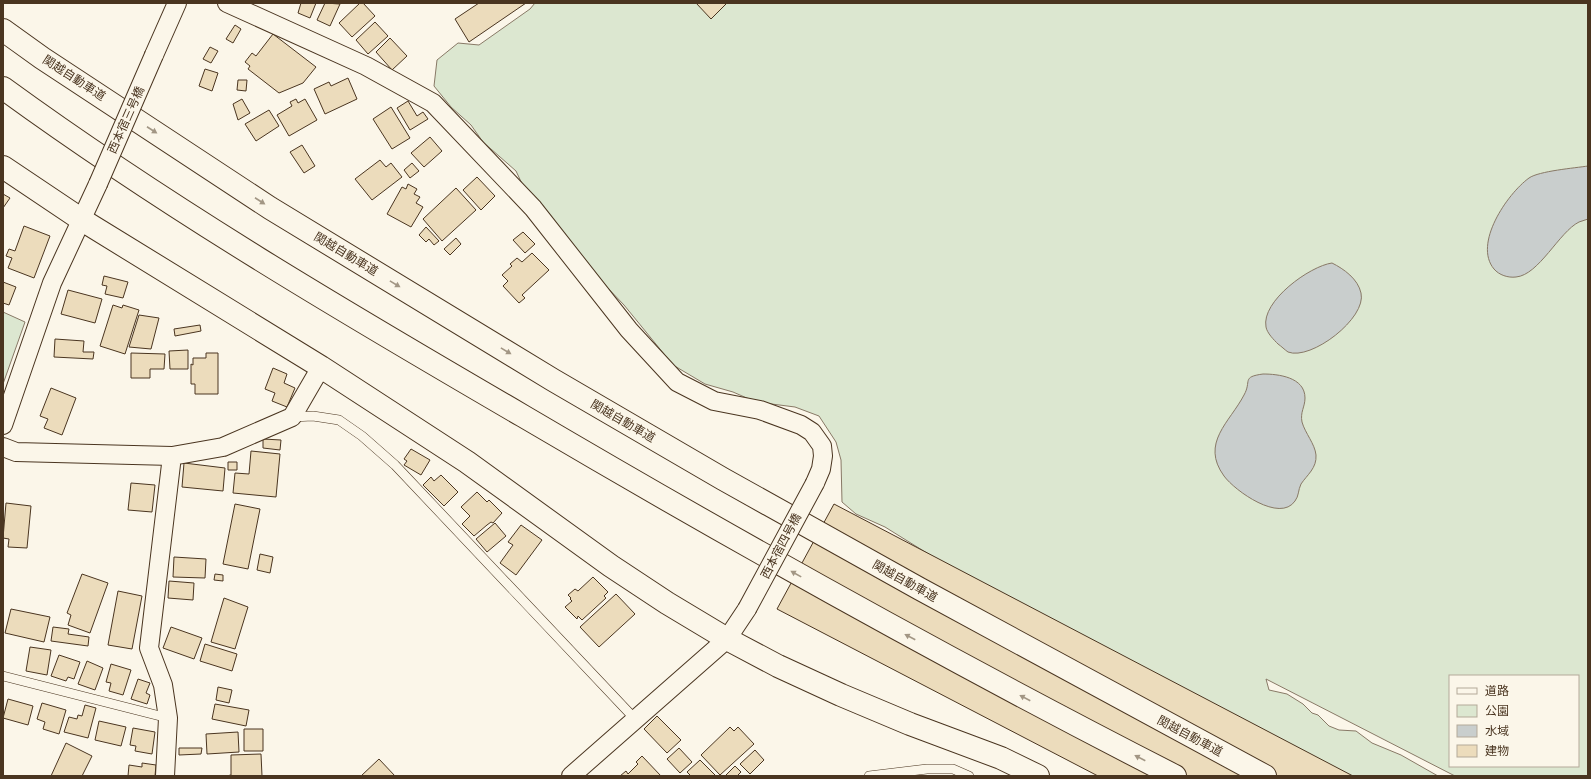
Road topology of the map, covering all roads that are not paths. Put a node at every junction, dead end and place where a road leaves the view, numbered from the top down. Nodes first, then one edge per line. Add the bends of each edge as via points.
1 (176, 3) edge
2 (227, 3) edge
3 (3, 30) edge
4 (3, 88) edge
5 (3, 167) edge
6 (82, 220) junction
7 (322, 367) junction
8 (292, 418) junction
9 (3, 425) edge
10 (3, 447) edge
11 (172, 456) junction
12 (727, 639) junction
13 (3, 676) edge
14 (168, 718) junction
15 (635, 719) junction
16 (166, 776) edge
17 (572, 776) edge
18 (869, 776) edge
19 (969, 776) edge
20 (1038, 776) edge
21 (1175, 776) edge
22 (1265, 776) edge

1 - 6 street, 西本宿三号橋, bridge
2 - 12 street, 西本宿四号橋, bridge via 366,66 433,103 533,208 628,330 677,382 714,401 760,410 801,425 812,432 822,446 824,456 821,469 747,609
3 -> 22 main road, 関越自動車道 via 270,208 553,380 906,582
21 -> 4 main road via 1055,715 868,614 703,522 404,347 196,219 62,131
5 - 6 main road
6 - 7 main road
6 - 9 street, 西本宿三号橋 via 52,283
7 - 8 street
7 - 12 main road via 467,462 611,566
8 - 11 street via 223,447
8 - 15 lane via 313,416 339,420 362,436 395,465
10 - 11 street via 16,452
11 - 14 street via 149,648 163,684
12 - 15 street, 西本宿四号橋
12 - 20 main road via 841,695 1001,758
13 - 14 lane
14 - 16 street
15 - 17 street, 西本宿四号橋
18 - 19 lane via 928,769 953,769

